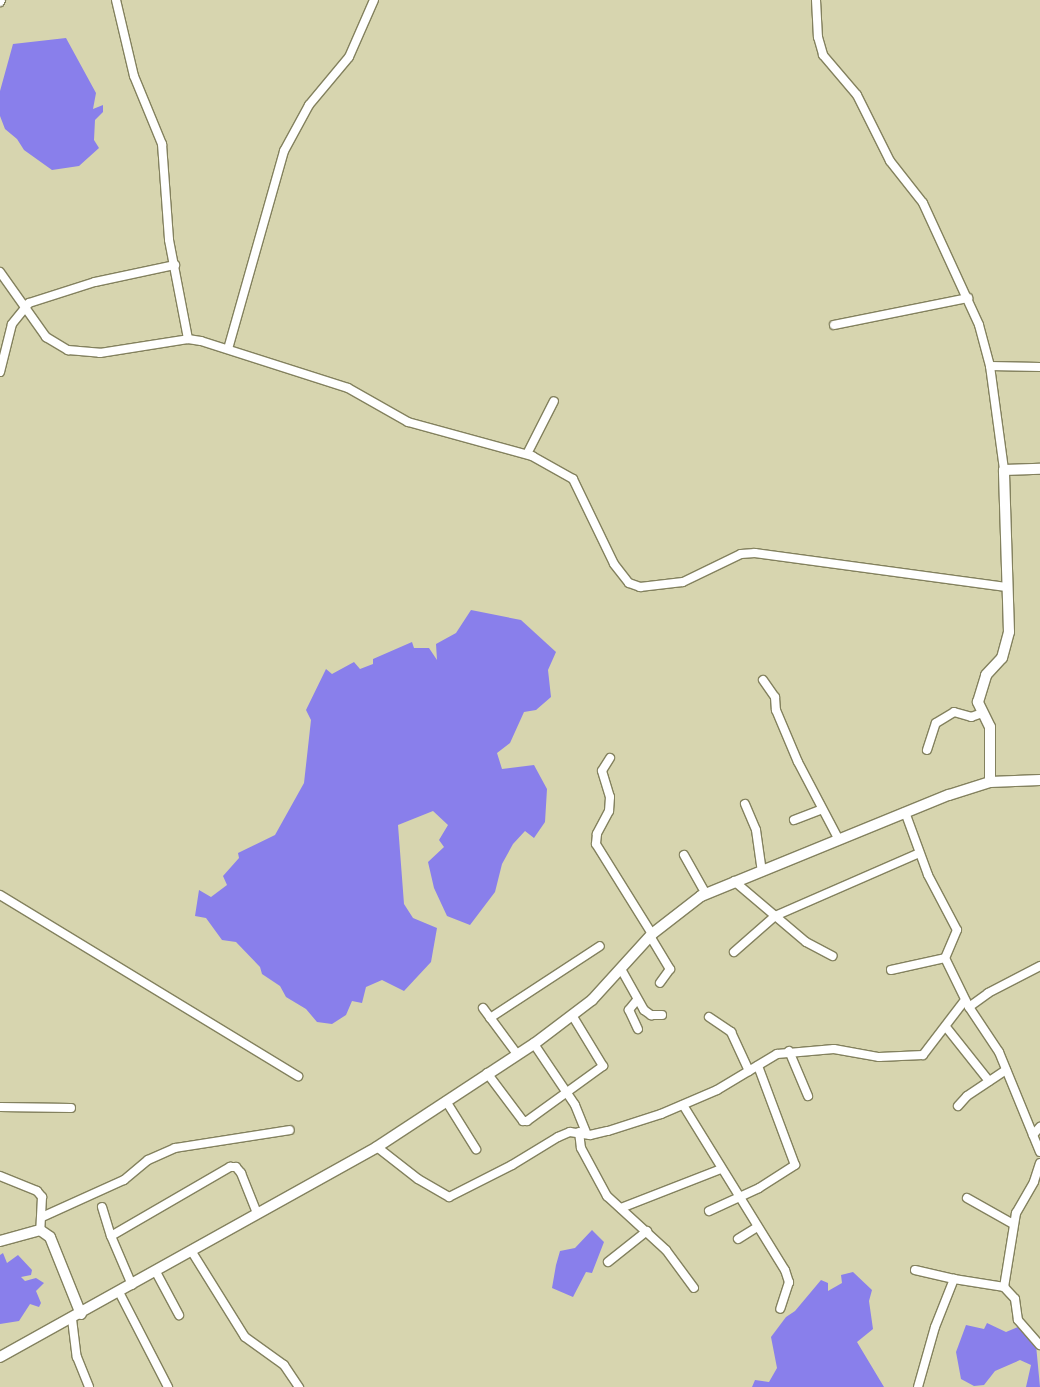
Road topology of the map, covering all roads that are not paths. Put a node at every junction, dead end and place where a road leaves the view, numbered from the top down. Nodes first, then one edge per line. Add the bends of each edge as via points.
1 (116, 0) edge
2 (374, 0) edge
3 (816, 0) edge
4 (175, 265) junction
5 (0, 272) edge
6 (968, 298) junction
7 (23, 309) junction
8 (834, 325) dead end
9 (188, 339) junction
10 (228, 349) junction
11 (990, 366) junction
12 (1040, 367) edge
13 (1, 368) edge
14 (554, 401) dead end
15 (528, 454) junction
16 (1040, 469) edge
17 (1004, 470) junction
18 (1008, 586) junction
19 (763, 680) dead end
20 (980, 710) junction
21 (927, 750) dead end
22 (610, 758) dead end
23 (1040, 780) edge
24 (990, 782) junction
25 (746, 804) dead end
26 (822, 809) junction
27 (905, 812) junction
28 (794, 820) dead end
29 (839, 840) junction
30 (919, 853) junction
31 (684, 855) dead end
32 (762, 872) junction
33 (734, 881) junction
34 (706, 894) junction
35 (0, 896) edge
36 (775, 916) junction
37 (651, 935) junction
38 (600, 946) dead end
39 (734, 952) dead end
40 (832, 956) dead end
41 (945, 958) junction
42 (1040, 966) edge
43 (621, 969) junction
44 (891, 970) dead end
45 (660, 983) dead end
46 (636, 1000) junction
47 (967, 1004) junction
48 (482, 1008) dead end
49 (572, 1015) junction
50 (662, 1015) dead end
51 (709, 1017) dead end
52 (490, 1018) junction
53 (946, 1028) junction
54 (638, 1029) dead end
55 (534, 1044) junction
56 (789, 1051) junction
57 (517, 1054) junction
58 (758, 1066) junction
59 (1006, 1070) junction
60 (749, 1071) junction
61 (488, 1073) junction
62 (298, 1076) dead end
63 (989, 1081) junction
64 (567, 1093) junction
65 (808, 1096) dead end
66 (446, 1102) junction
67 (683, 1105) junction
68 (958, 1106) dead end
69 (0, 1107) edge
70 (71, 1108) dead end
71 (1040, 1128) edge
72 (290, 1130) dead end
73 (583, 1133) junction
74 (1033, 1135) junction
75 (377, 1147) junction
76 (476, 1149) dead end
77 (1040, 1152) edge
78 (1040, 1164) edge
79 (721, 1169) junction
80 (0, 1176) edge
81 (1037, 1183) edge
82 (967, 1198) dead end
83 (740, 1199) junction
84 (102, 1207) dead end
85 (621, 1208) junction
86 (709, 1211) dead end
87 (257, 1213) junction
88 (42, 1217) junction
89 (1013, 1224) junction
90 (758, 1227) junction
91 (40, 1230) junction
92 (647, 1231) junction
93 (111, 1236) junction
94 (738, 1239) dead end
95 (0, 1241) edge
96 (192, 1252) junction
97 (608, 1262) dead end
98 (915, 1270) dead end
99 (156, 1272) junction
100 (954, 1279) junction
101 (132, 1285) junction
102 (1004, 1287) junction
103 (694, 1288) dead end
104 (118, 1292) junction
105 (780, 1309) dead end
106 (180, 1315) dead end
107 (77, 1316) junction
108 (1040, 1344) edge
109 (0, 1357) edge
110 (89, 1387) edge
111 (168, 1387) edge
112 (299, 1387) edge
113 (918, 1387) edge

1 - 4 street via 134,76 160,134
2 - 10 street via 349,57 309,105 284,151
3 - 6 street via 818,37 823,54 857,95 890,161 923,203
4 - 7 street via 95,282 29,303
4 - 9 street
5 - 7 street
6 - 8 street
6 - 11 street
7 - 9 street via 46,337 68,350 111,352
7 - 13 street via 12,324
9 - 10 street
10 - 15 street via 348,388 408,422
11 - 12 street
11 - 17 street
14 - 15 street
15 - 18 street via 573,480 614,564 629,583 640,587 683,582 748,553
16 - 17 street
17 - 18 street
18 - 20 street via 1009,632 1002,658 983,682
19 - 26 street via 775,697 776,710
20 - 21 street via 971,717 954,712 936,724
20 - 24 street via 990,727
22 - 37 street via 602,771 610,799 609,811 596,834 596,844
23 - 24 street
24 - 27 street
25 - 32 street via 756,830
26 - 28 street
26 - 29 street
27 - 29 street
27 - 30 street
29 - 32 street
30 - 36 street
30 - 41 street via 957,930
31 - 34 street
32 - 33 street
33 - 34 street
33 - 36 street
34 - 37 street
35 - 62 street
36 - 39 street
36 - 40 street via 806,942
37 - 43 street
37 - 45 street via 670,969
38 - 52 street
41 - 44 street
41 - 47 street
42 - 47 street
43 - 46 street
43 - 49 street via 592,1000
46 - 50 street via 650,1015
46 - 54 street via 629,1010
47 - 53 street
47 - 59 street via 994,1042
48 - 52 street
49 - 55 street
49 - 64 street via 603,1066
51 - 60 street via 731,1032
52 - 57 street
53 - 56 street via 923,1054 879,1057 834,1049
53 - 63 street
55 - 57 street
55 - 64 street
56 - 58 street
56 - 65 street
57 - 61 street
58 - 60 street
58 - 83 street via 795,1165
59 - 63 street
59 - 74 street
60 - 67 street
61 - 64 street via 524,1122
61 - 66 street
63 - 68 street
64 - 73 street
66 - 75 street
66 - 76 street
67 - 73 street via 622,1128
67 - 79 street
69 - 70 street
71 - 74 street
72 - 88 street via 175,1148 148,1160 124,1180
73 - 75 street via 558,1137 449,1197 418,1180
73 - 85 street via 581,1148 602,1187
74 - 77 street
75 - 87 street
78 - 81 street
79 - 83 street
79 - 85 street
80 - 88 street via 36,1191 43,1203
81 - 89 street
82 - 89 street
83 - 86 street
83 - 90 street
84 - 93 street
85 - 92 street
87 - 93 street via 241,1173 230,1167
87 - 96 street
88 - 91 street
89 - 102 street
90 - 94 street
90 - 105 street via 788,1278
91 - 95 street
91 - 107 street via 54,1240
92 - 97 street
92 - 103 street via 677,1262
93 - 101 street
96 - 99 street
96 - 112 street via 245,1337 284,1365
98 - 100 street
99 - 101 street
99 - 106 street
100 - 102 street
100 - 113 street via 935,1327
101 - 104 street
102 - 108 street via 1015,1299 1020,1322
104 - 107 street
104 - 111 street
107 - 109 street
107 - 110 street via 77,1357

